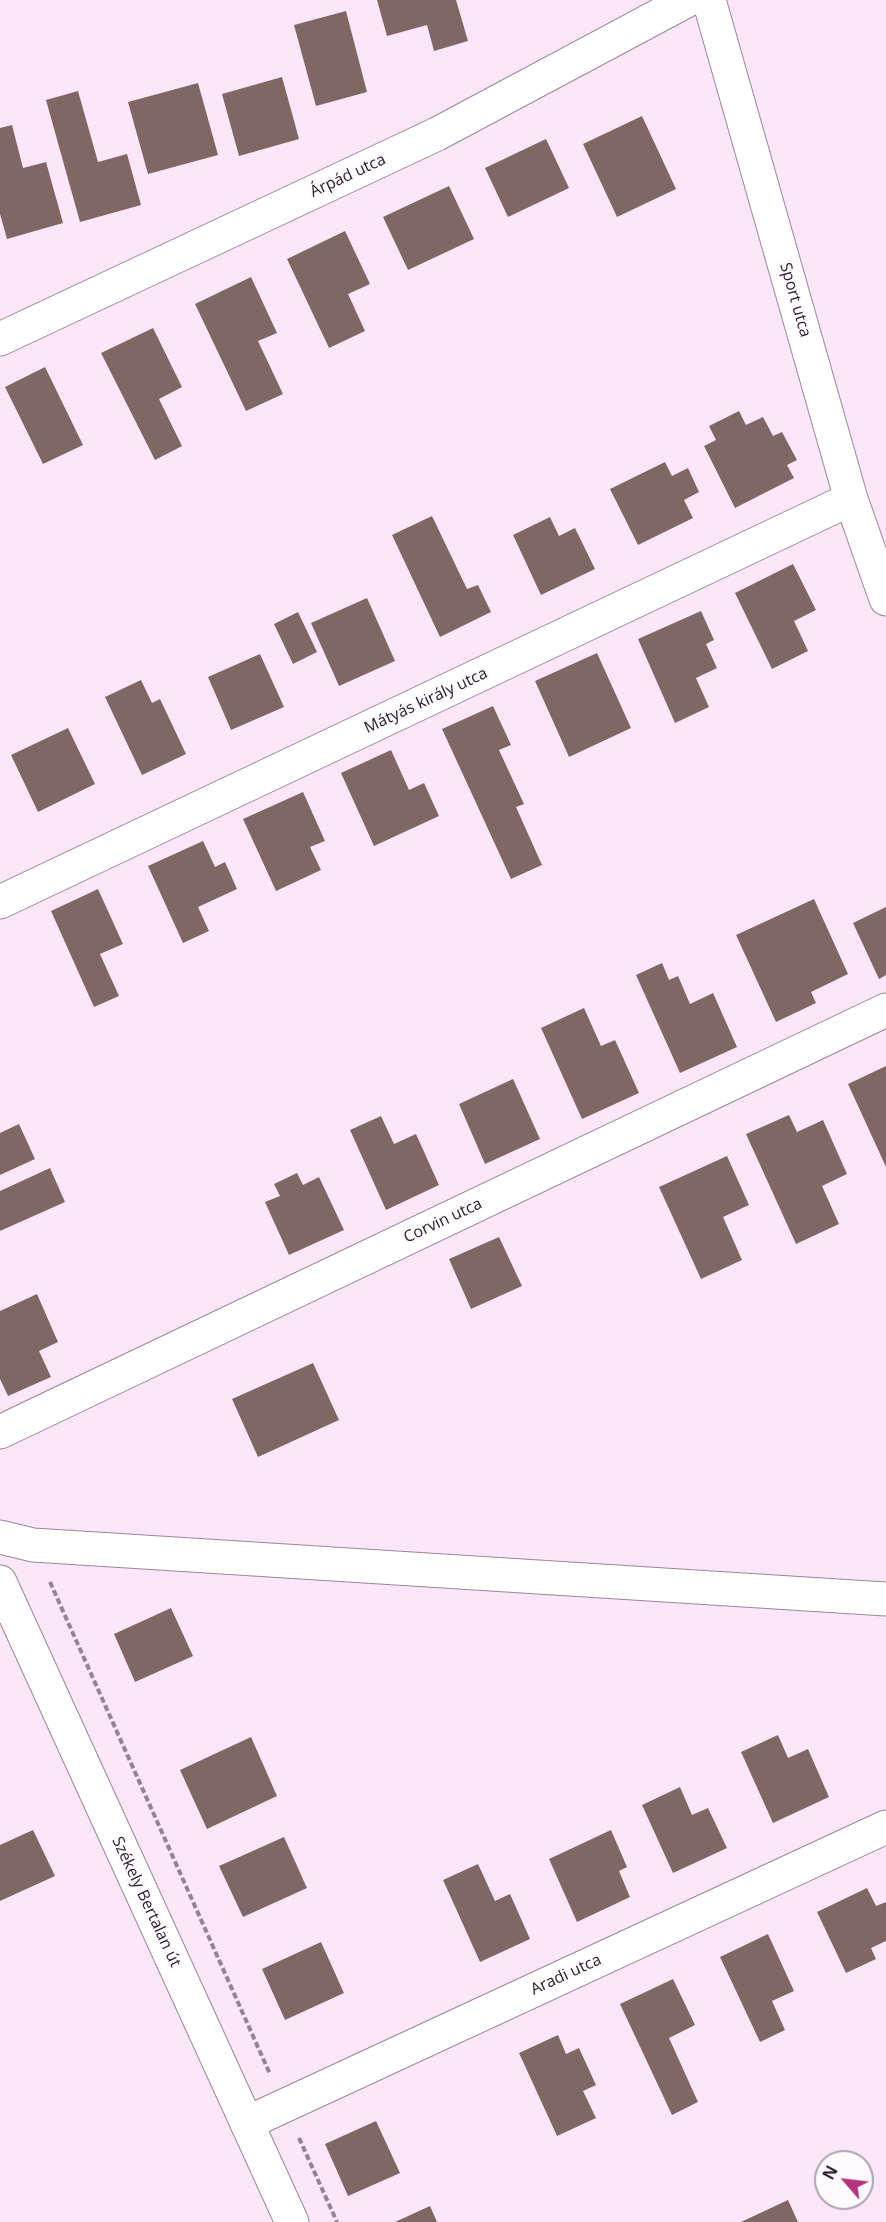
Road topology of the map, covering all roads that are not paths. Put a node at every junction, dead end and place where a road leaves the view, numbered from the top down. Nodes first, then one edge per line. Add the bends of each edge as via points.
1 (688, 0) edge
2 (709, 0) edge
3 (0, 339) edge
4 (851, 500) junction
5 (886, 599) edge
6 (0, 902) edge
7 (886, 1011) edge
8 (0, 1431) edge
9 (0, 1537) edge
10 (0, 1582) edge
11 (886, 1599) edge
12 (886, 1827) edge
13 (247, 2123) junction
14 (292, 2222) edge

1 - 3 street, Árpád utca via 437,134
2 - 4 street, Sport utca
4 - 5 street, Sport utca
4 - 6 street, Mátyás király utca
7 - 8 street, Corvin utca
9 - 11 street via 33,1545
10 - 13 street, Székely Bertalan út
12 - 13 street, Aradi utca
13 - 14 street, Székely Bertalan út

